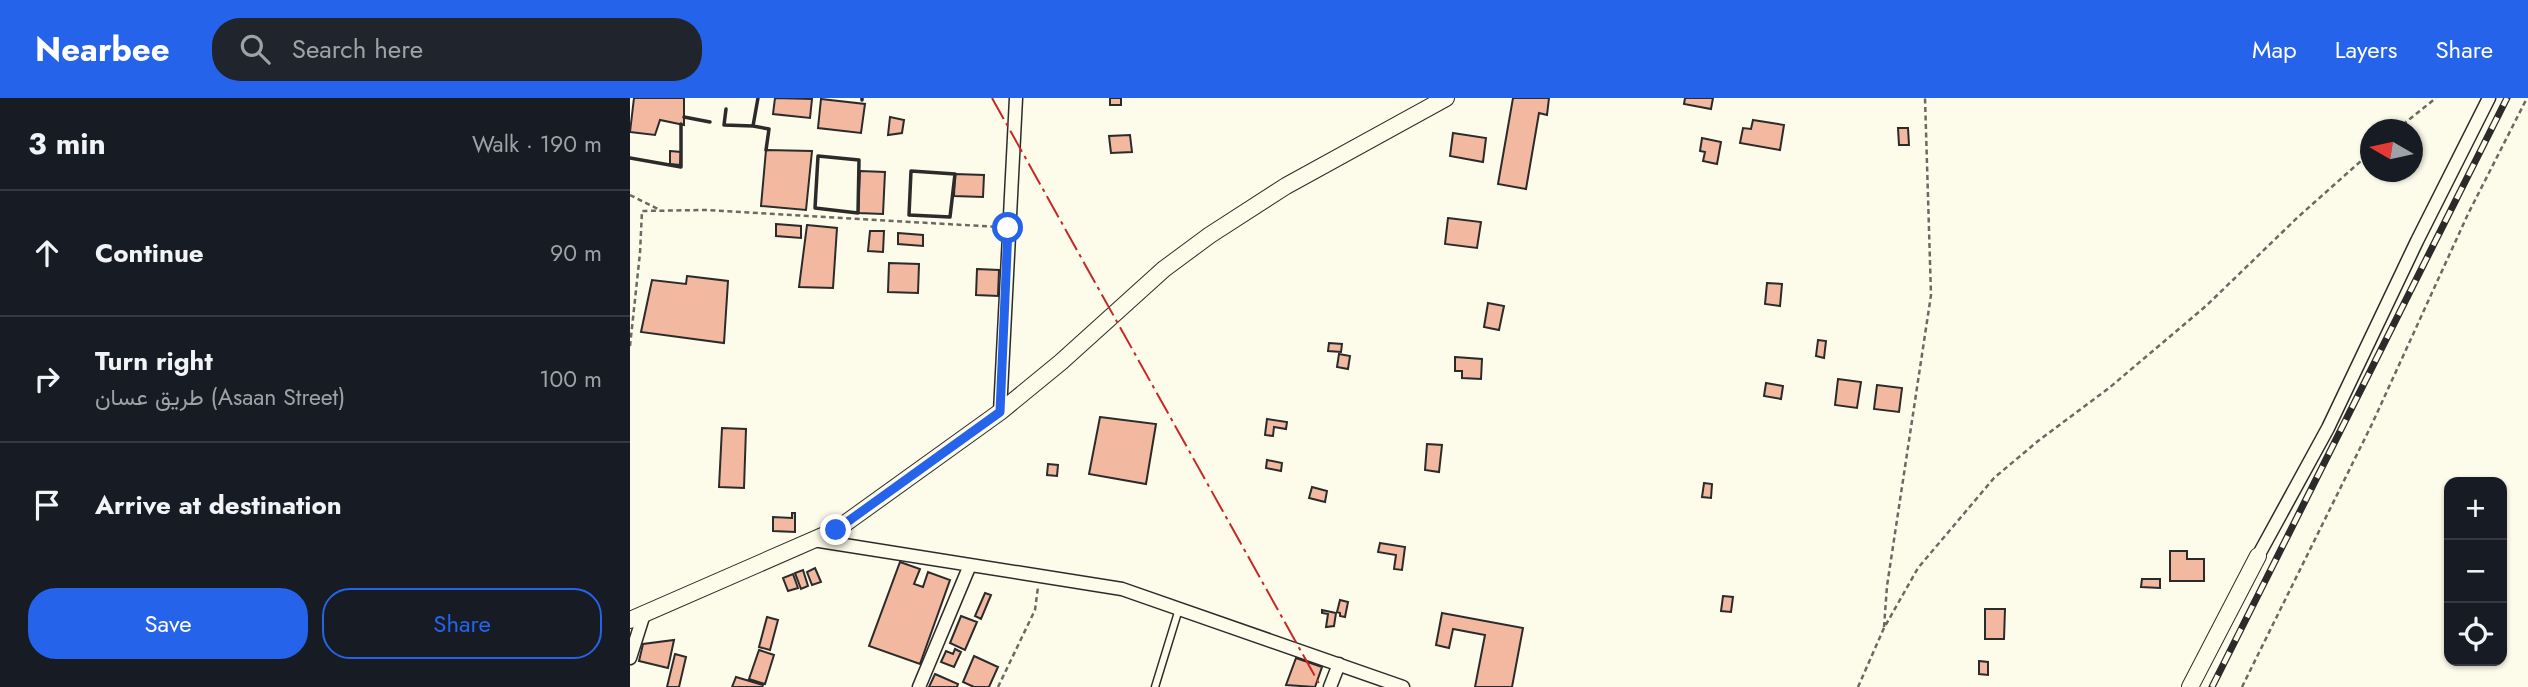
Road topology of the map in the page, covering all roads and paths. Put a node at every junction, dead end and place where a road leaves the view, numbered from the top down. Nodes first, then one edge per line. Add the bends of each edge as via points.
1 (1016, 98) edge
2 (1926, 98) edge
3 (2436, 98) edge
4 (2489, 98) edge
5 (2527, 98) edge
6 (1442, 99) edge
7 (2410, 119) edge
8 (2360, 162) edge
9 (630, 195) edge
10 (661, 210) junction
11 (1008, 228) junction
12 (630, 346) edge
13 (1000, 412) junction
14 (812, 540) junction
15 (2258, 556) joint
16 (970, 565) junction
17 (1040, 576) junction
18 (1179, 609) junction
19 (637, 617) edge
20 (1884, 628) junction
21 (630, 657) edge
22 (1339, 664) junction
23 (919, 687) edge
24 (998, 687) edge
25 (1155, 687) edge
26 (1330, 687) edge
27 (1403, 687) edge
28 (1858, 687) edge
29 (2190, 687) edge
30 (2242, 687) edge

1 - 11 street
2 - 20 path via 1931,295
3 - 7 path
4 - 15 street via 2328,428
5 - 30 path
6 - 13 street via 1286,186 1210,235 1164,269
8 - 20 path via 2207,306 1994,478 1918,568
9 - 10 path
10 - 11 path
10 - 12 path via 642,211
11 - 13 street
13 - 14 street via 836,530
14 - 16 street
14 - 19 street
15 - 29 street
16 - 17 street
16 - 23 street
17 - 18 street via 1122,589
17 - 24 path via 1035,610
18 - 22 street
18 - 25 lane
19 - 21 street
20 - 28 path
22 - 26 street
22 - 27 street

